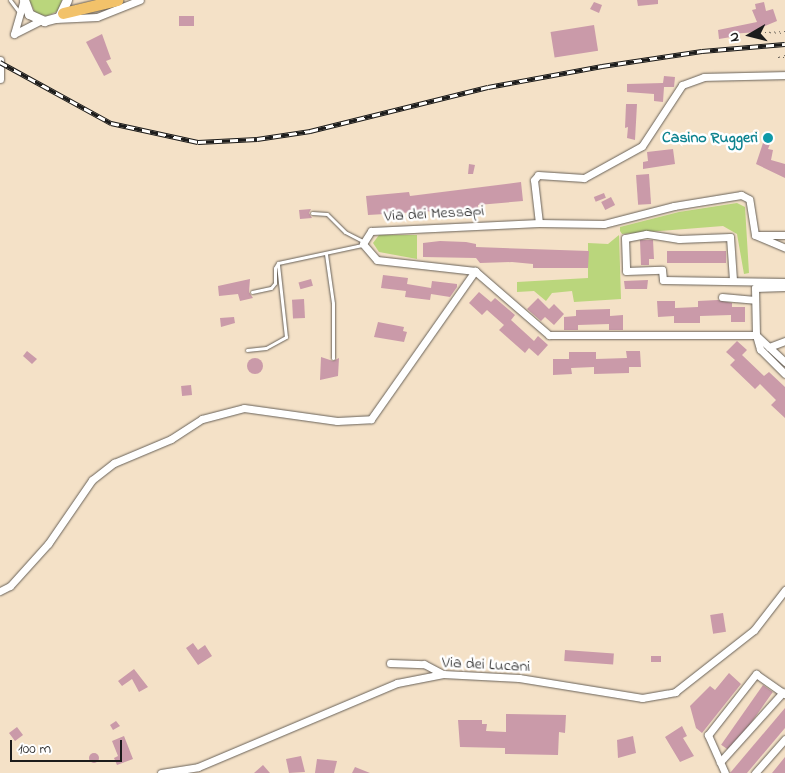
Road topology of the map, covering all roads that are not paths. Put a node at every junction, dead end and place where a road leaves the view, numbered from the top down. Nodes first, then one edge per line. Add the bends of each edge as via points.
1 (10, 0) edge
2 (24, 0) edge
3 (67, 0) edge
4 (117, 0) edge
5 (140, 0) edge
6 (19, 12) junction
7 (59, 16) junction
8 (40, 21) junction
9 (0, 60) edge
10 (785, 75) edge
11 (0, 78) edge
12 (312, 213) dead end
13 (539, 223) junction
14 (755, 235) junction
15 (785, 235) edge
16 (363, 243) junction
17 (785, 248) edge
18 (326, 254) junction
19 (278, 263) junction
20 (475, 271) junction
21 (733, 280) junction
22 (785, 282) edge
23 (785, 287) edge
24 (252, 292) dead end
25 (722, 297) dead end
26 (755, 300) junction
27 (756, 335) junction
28 (785, 341) edge
29 (769, 347) junction
30 (247, 350) dead end
31 (333, 358) dead end
32 (785, 362) edge
33 (785, 374) edge
34 (785, 590) edge
35 (0, 591) edge
36 (390, 663) dead end
37 (443, 674) junction
38 (784, 693) edge
39 (785, 739) edge
40 (720, 762) junction
41 (161, 773) edge
42 (725, 773) edge
43 (755, 773) edge

1 - 6 lane
2 - 6 street
2 - 8 street via 29,14
3 - 7 street
4 - 7 highway
5 - 7 street via 97,17
6 - 8 street via 14,34
7 - 8 street
9 - 11 street
10 - 13 street via 704,77 682,85 642,146 584,178 538,175 534,180
12 - 16 lane via 326,214
13 - 14 street, Via dei Messapi via 604,224 674,206 741,196 749,200
13 - 16 street, Via dei Messapi via 370,231
14 - 15 street
14 - 17 street
16 - 18 lane
16 - 20 street via 377,260
18 - 19 lane
18 - 31 lane via 333,303
19 - 24 lane via 271,288
19 - 30 lane via 286,337 266,348
20 - 27 street via 549,335
20 - 35 street via 371,419 338,421 244,408 202,419 171,439 114,463 92,480 48,544 10,586
21 - 21 street via 663,280 662,270 626,271 625,238 646,234 679,239 730,237
21 - 22 street
23 - 26 street via 754,288
25 - 26 street
26 - 27 street
27 - 29 street
27 - 33 street via 760,348
28 - 29 street
29 - 32 street
34 - 37 street, Via dei Lucani via 754,630 675,692 642,698 519,678
36 - 37 street via 424,664
37 - 41 street, Via dei Lucani via 397,683 198,766
38 - 40 street
38 - 40 street via 756,674 708,735
39 - 43 street
40 - 42 street

